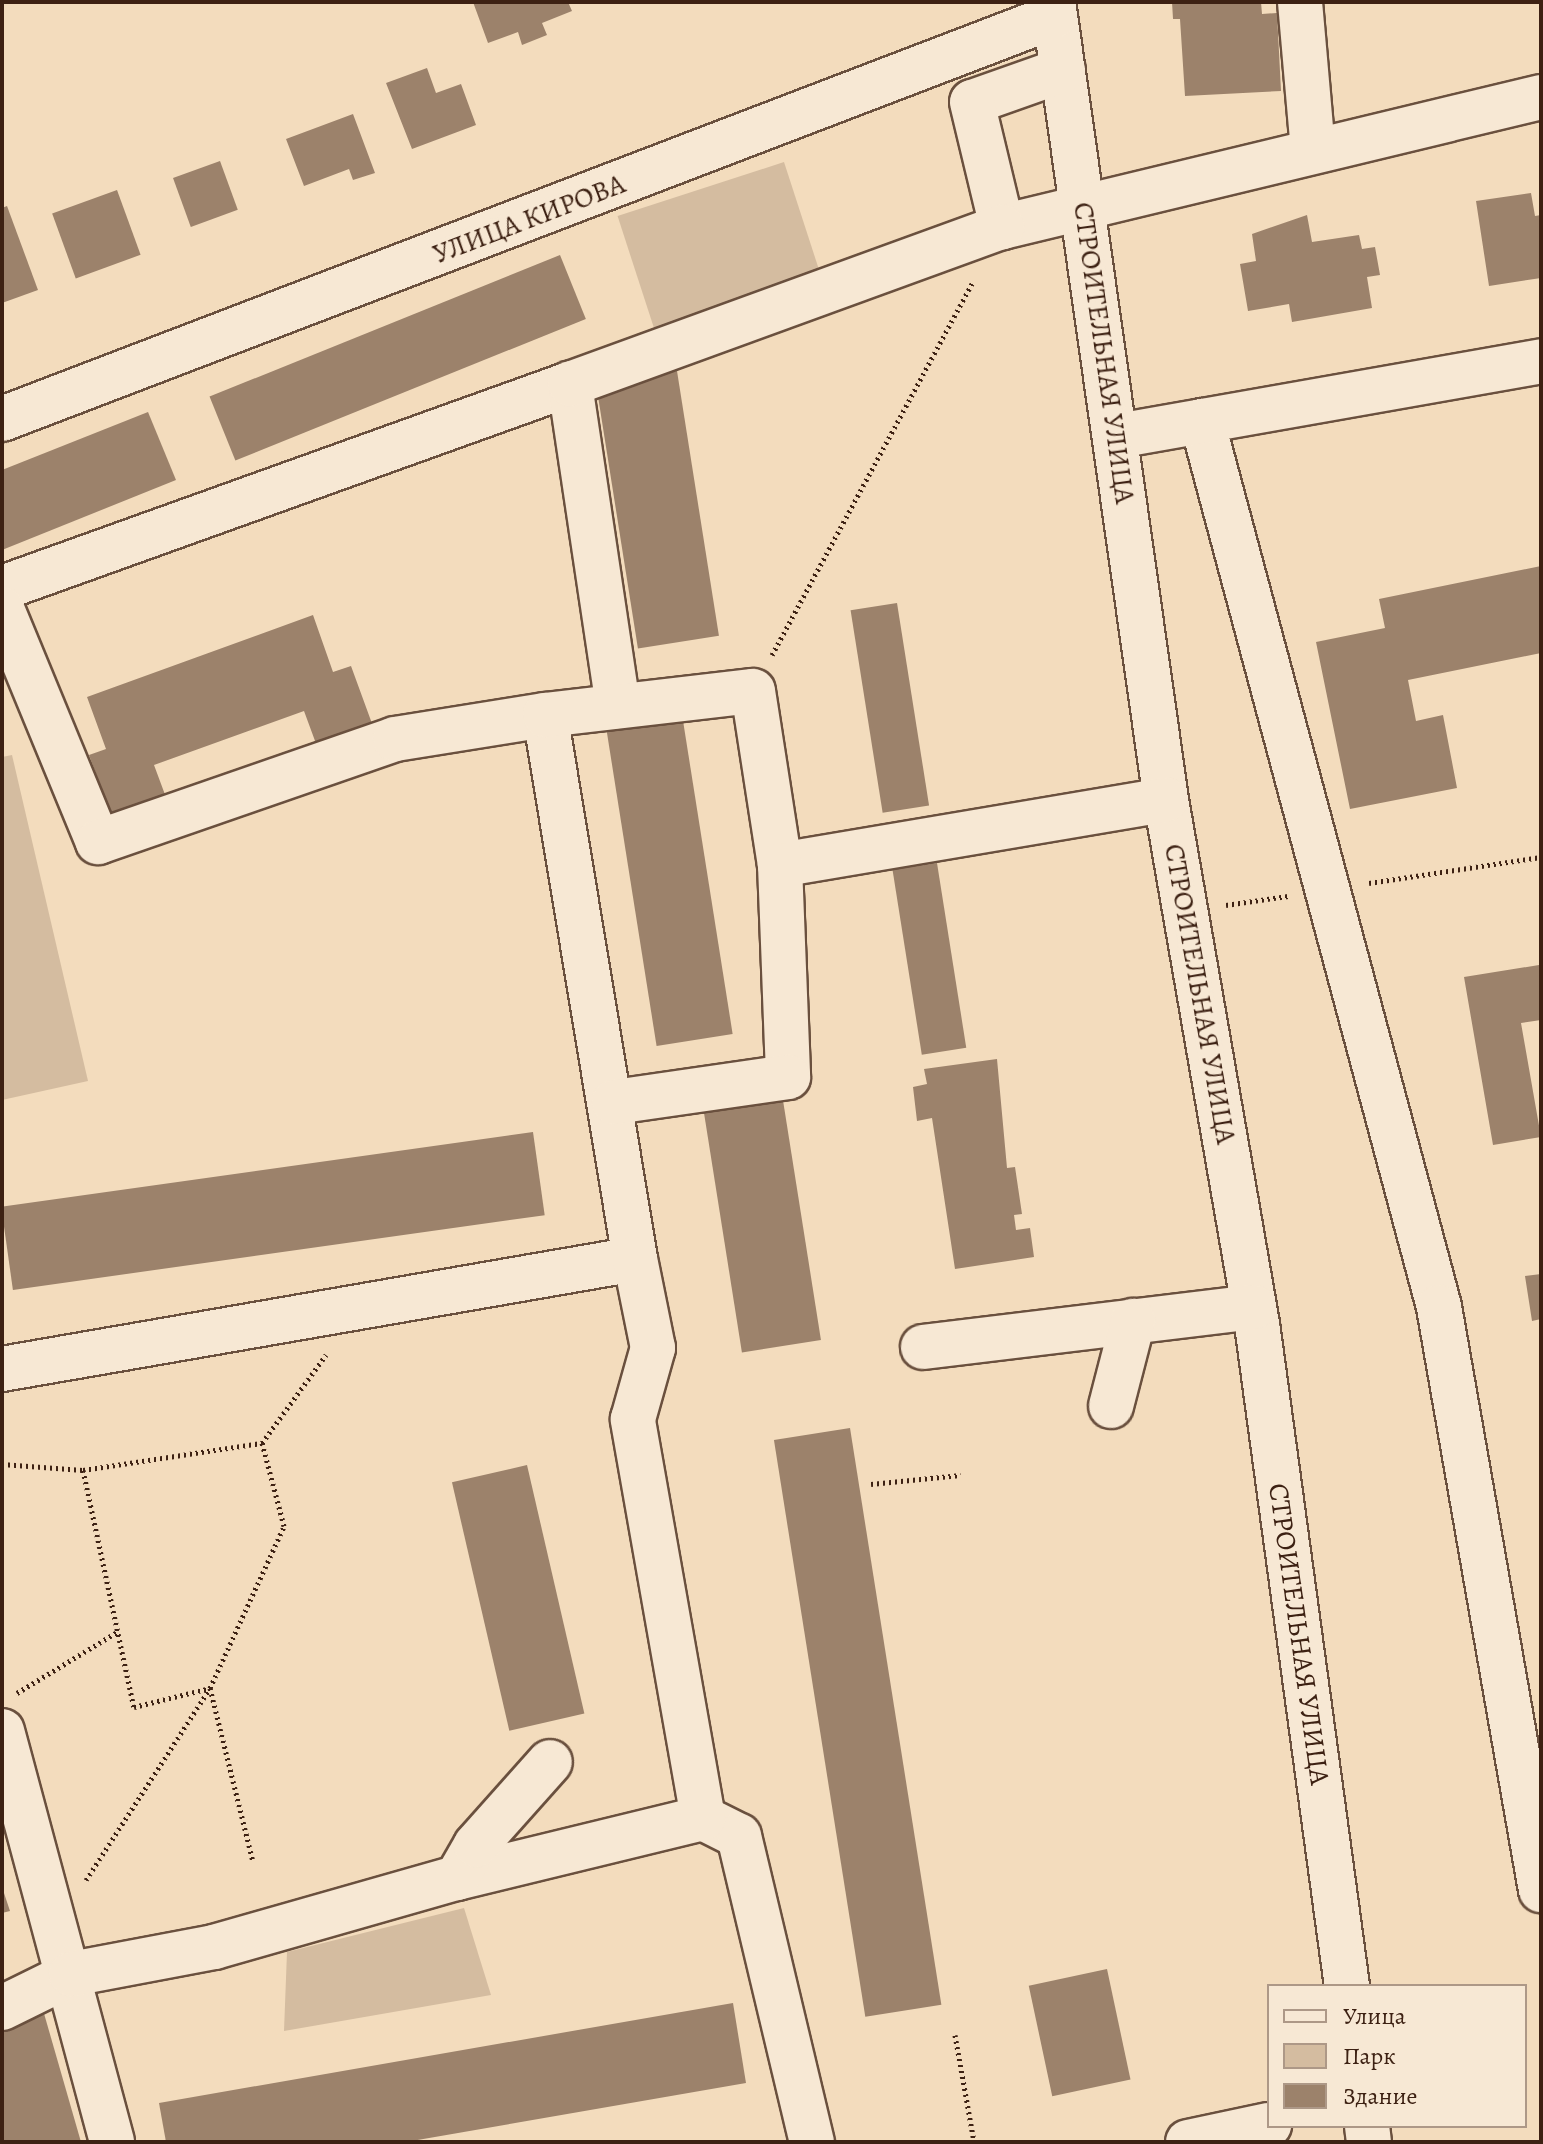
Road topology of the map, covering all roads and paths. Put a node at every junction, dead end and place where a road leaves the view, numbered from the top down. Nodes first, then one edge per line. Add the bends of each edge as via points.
1 (1300, 2) edge
2 (1054, 9) edge
3 (1063, 70) junction
4 (1541, 97) edge
5 (1313, 150) junction
6 (1083, 204) junction
7 (1002, 227) junction
8 (1541, 361) edge
9 (570, 384) junction
10 (2, 419) edge
11 (1202, 421) junction
12 (1117, 436) junction
13 (2, 588) edge
14 (2, 609) edge
15 (753, 691) junction
16 (618, 706) junction
17 (545, 715) junction
18 (1166, 800) junction
19 (780, 865) junction
20 (614, 1102) junction
21 (635, 1259) junction
22 (361, 1307) junction
23 (1254, 1307) junction
24 (1133, 1321) junction
25 (923, 1347) dead end
26 (2, 1369) edge
27 (1111, 1406) dead end
28 (262, 1443) junction
29 (2, 1464) edge
30 (83, 1470) junction
31 (961, 1475) dead end
32 (871, 1484) dead end
33 (118, 1632) junction
34 (210, 1688) junction
35 (2, 1702) edge
36 (2, 1731) edge
37 (550, 1762) dead end
38 (703, 1818) junction
39 (253, 1862) dead end
40 (457, 1878) junction
41 (1541, 1890) edge
42 (57, 1925) junction
43 (71, 1974) junction
44 (1347, 1984) edge
45 (2, 2008) edge
46 (955, 2035) dead end
47 (1267, 2125) edge
48 (112, 2142) edge
49 (812, 2142) edge
50 (974, 2142) edge
51 (1188, 2142) edge

1 - 5 street
2 - 3 street, СТРОИТЕЛЬНАЯ УЛИЦА
2 - 10 street, УЛИЦА КИРОВА
3 - 6 street, СТРОИТЕЛЬНАЯ УЛИЦА
3 - 7 street via 972,102
4 - 5 street
5 - 6 street
6 - 7 street
6 - 12 street, СТРОИТЕЛЬНАЯ УЛИЦА
7 - 9 street
7 - 15 path
8 - 11 street
9 - 13 street
9 - 16 street
11 - 12 street
11 - 41 street via 1439,1307
12 - 18 street, СТРОИТЕЛЬНАЯ УЛИЦА
14 - 17 street via 98,842 395,739
15 - 16 street
15 - 19 street
16 - 17 street
17 - 20 street
18 - 19 street
18 - 23 street, СТРОИТЕЛЬНАЯ УЛИЦА
19 - 20 street via 788,1077
20 - 21 street
21 - 22 street
21 - 38 street via 653,1348 633,1419
22 - 26 street
22 - 28 path
23 - 24 street
23 - 44 street, СТРОИТЕЛЬНАЯ УЛИЦА
24 - 25 street
24 - 27 street
28 - 30 path
28 - 34 path via 284,1526
29 - 30 path
30 - 33 path
31 - 32 path
33 - 34 path via 134,1707
33 - 35 path
34 - 39 path
34 - 42 path
36 - 42 street
37 - 40 street via 476,1845
38 - 40 street
38 - 49 street via 739,1836
40 - 43 street via 214,1947
42 - 43 street
43 - 45 street
43 - 48 street
46 - 50 path
47 - 51 street

